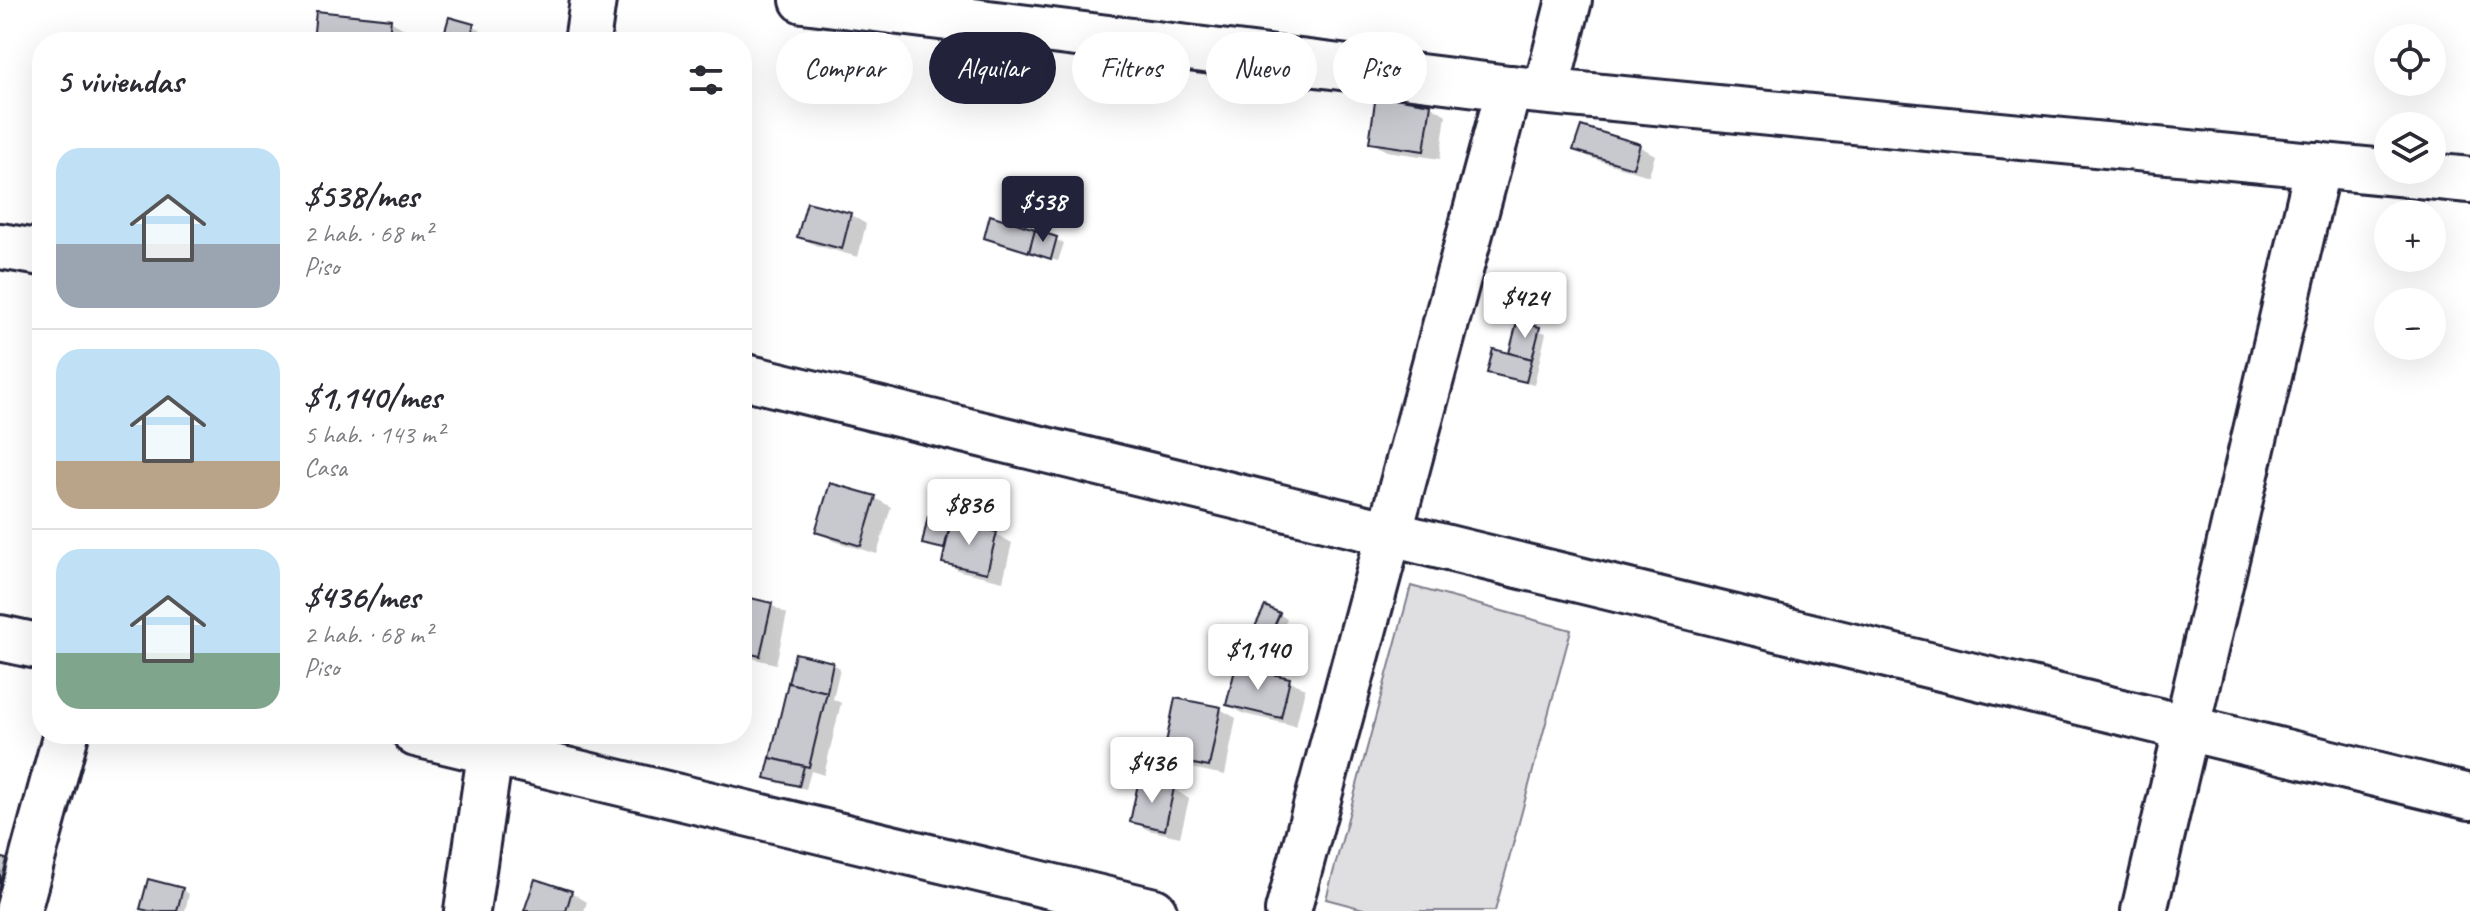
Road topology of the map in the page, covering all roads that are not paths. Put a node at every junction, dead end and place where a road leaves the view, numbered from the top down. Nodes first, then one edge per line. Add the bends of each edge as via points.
1 (593, 0) edge
2 (803, 0) edge
3 (1569, 0) edge
4 (588, 32) edge
5 (1528, 90) junction
6 (2318, 165) junction
7 (2470, 180) edge
8 (0, 246) edge
9 (32, 251) edge
10 (752, 378) edge
11 (1390, 533) junction
12 (0, 638) edge
13 (32, 645) edge
14 (2187, 727) junction
15 (63, 744) edge
16 (492, 744) edge
17 (496, 744) edge
18 (2470, 797) edge
19 (18, 911) edge
20 (467, 911) edge
21 (1154, 911) edge
22 (1288, 911) edge
23 (2144, 911) edge

1 - 4 street
2 - 5 street
3 - 5 street
5 - 6 street
5 - 11 street
6 - 7 street
6 - 14 street
8 - 9 street
10 - 11 street
11 - 14 street
11 - 22 street
12 - 13 street
14 - 18 street
14 - 23 street
15 - 19 street
16 - 20 street
17 - 21 street

